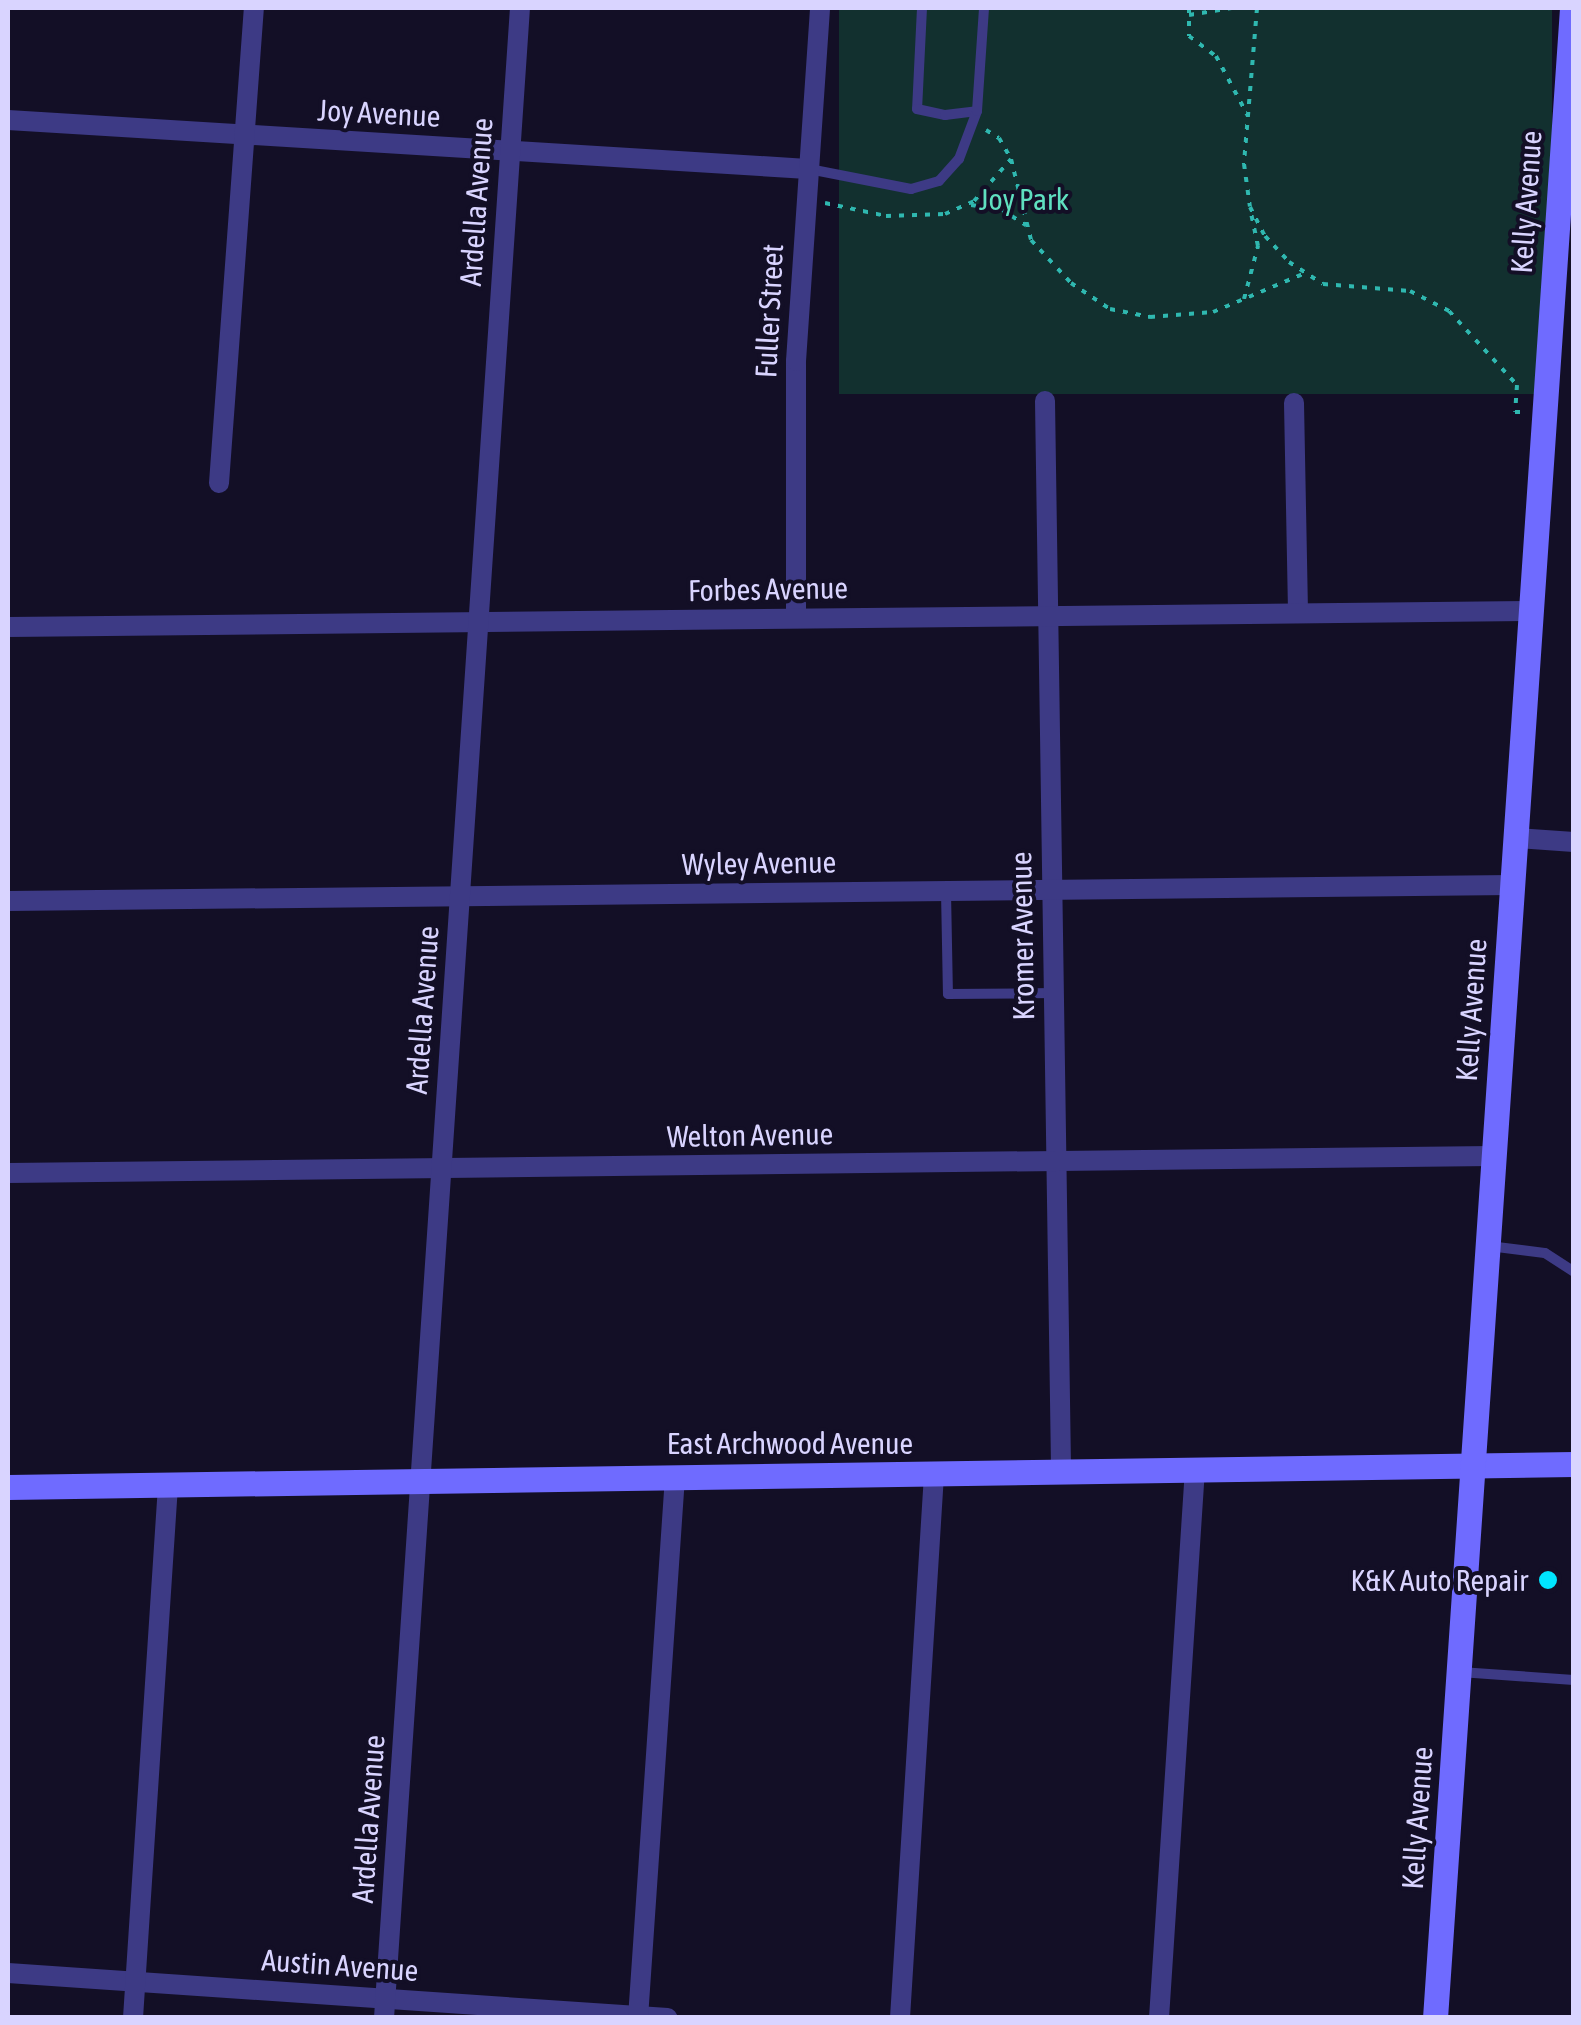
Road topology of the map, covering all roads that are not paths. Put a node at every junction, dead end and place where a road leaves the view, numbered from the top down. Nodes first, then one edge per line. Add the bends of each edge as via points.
1 (254, 8) edge
2 (520, 8) edge
3 (820, 8) edge
4 (922, 8) edge
5 (984, 8) edge
6 (1572, 8) edge
7 (975, 116) junction
8 (8, 120) edge
9 (244, 134) junction
10 (511, 150) junction
11 (808, 169) junction
12 (1045, 401) dead end
13 (1294, 403) dead end
14 (219, 483) dead end
15 (1530, 611) junction
16 (1298, 613) junction
17 (1048, 616) junction
18 (796, 618) junction
19 (478, 622) junction
20 (8, 627) edge
21 (1516, 838) junction
22 (1574, 842) edge
23 (1512, 885) junction
24 (1052, 890) junction
25 (946, 891) junction
26 (460, 896) junction
27 (8, 900) edge
28 (1054, 993) junction
29 (1492, 1156) junction
30 (1056, 1162) junction
31 (441, 1168) junction
32 (8, 1173) edge
33 (1488, 1246) junction
34 (1574, 1272) edge
35 (1574, 1464) edge
36 (1472, 1465) junction
37 (1195, 1469) junction
38 (1060, 1471) junction
39 (934, 1475) junction
40 (674, 1477) junction
41 (420, 1482) junction
42 (168, 1485) junction
43 (8, 1487) edge
44 (1460, 1672) junction
45 (1574, 1680) edge
46 (8, 1973) edge
47 (136, 1982) junction
48 (385, 2008) edge
49 (638, 2017) edge
50 (133, 2018) edge
51 (667, 2018) edge
52 (900, 2018) edge
53 (1159, 2018) edge
54 (1435, 2018) edge

1 - 9 street
2 - 10 street, Ardella Avenue
3 - 11 street, Fuller Street
4 - 7 lane via 917,109
5 - 7 lane
6 - 15 main road, Kelly Avenue
7 - 11 lane via 959,159 939,181 911,190
8 - 9 street, Joy Avenue
9 - 10 street, Joy Avenue
9 - 14 street
10 - 11 street, Joy Avenue
10 - 19 street, Ardella Avenue
11 - 18 street, Fuller Street via 794,424
12 - 17 street, Kromer Avenue
13 - 16 street
15 - 16 street, Forbes Avenue
15 - 21 main road, Kelly Avenue
16 - 17 street, Forbes Avenue
17 - 18 street, Forbes Avenue
17 - 24 street, Kromer Avenue
18 - 19 street, Forbes Avenue
19 - 20 street, Forbes Avenue
19 - 26 street, Ardella Avenue
21 - 22 street
21 - 23 main road, Kelly Avenue
23 - 24 street, Wyley Avenue
23 - 29 main road, Kelly Avenue
24 - 25 street, Wyley Avenue
24 - 28 street, Kromer Avenue
25 - 26 street, Wyley Avenue
25 - 28 lane via 948,994
26 - 27 street, Wyley Avenue
26 - 31 street, Ardella Avenue
28 - 30 street, Kromer Avenue
29 - 30 street, Welton Avenue
29 - 33 main road, Kelly Avenue
30 - 31 street, Welton Avenue
30 - 38 street, Kromer Avenue
31 - 32 street, Welton Avenue
31 - 41 street, Ardella Avenue
33 - 34 lane via 1545,1252
33 - 36 main road, Kelly Avenue
35 - 36 main road, East Archwood Avenue
36 - 37 main road, East Archwood Avenue
36 - 44 main road, Kelly Avenue
37 - 38 main road, East Archwood Avenue
37 - 53 street
38 - 39 main road, East Archwood Avenue
39 - 40 main road, East Archwood Avenue
39 - 52 street
40 - 41 main road, East Archwood Avenue
40 - 49 street
41 - 42 main road, East Archwood Avenue
41 - 48 street, Ardella Avenue
42 - 43 main road, East Archwood Avenue
42 - 47 street
44 - 45 lane
44 - 54 main road, Kelly Avenue
46 - 47 street, Austin Avenue
47 - 48 street, Austin Avenue
47 - 50 street
48 - 49 street, Austin Avenue
49 - 51 street, Austin Avenue

